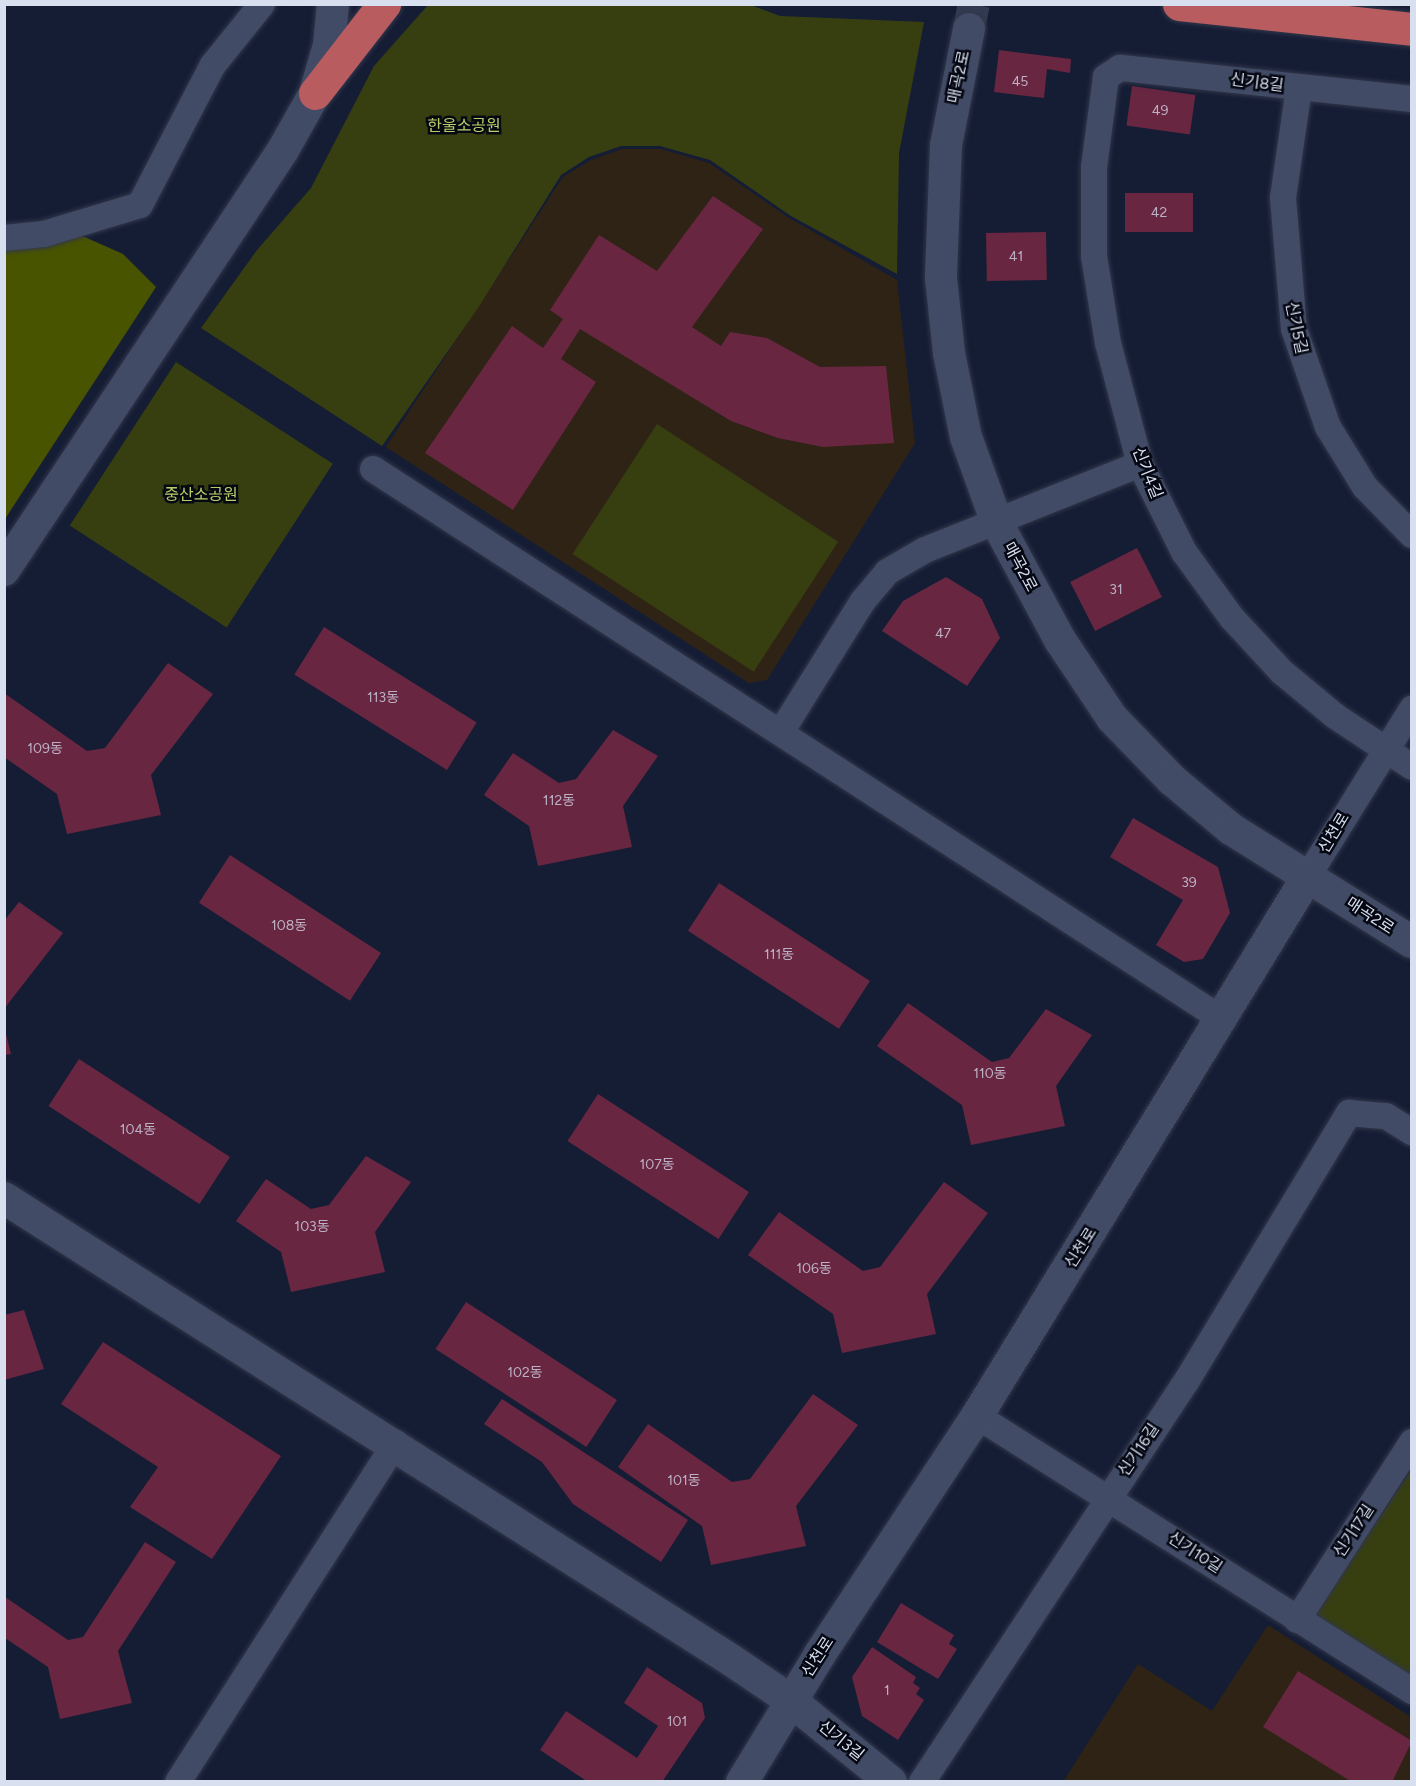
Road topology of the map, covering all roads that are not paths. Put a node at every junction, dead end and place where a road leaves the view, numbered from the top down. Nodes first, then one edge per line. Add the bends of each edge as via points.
1 (262, 4) edge
2 (333, 4) edge
3 (384, 4) edge
4 (1179, 4) edge
5 (969, 29) tunnel mouth
6 (1412, 29) edge
7 (1106, 77) joint
8 (1299, 88) junction
9 (315, 93) junction
10 (1412, 99) edge
11 (4, 238) edge
12 (1140, 464) junction
13 (373, 469) dead end
14 (997, 523) junction
15 (1412, 535) edge
16 (4, 570) edge
17 (1412, 709) edge
18 (781, 732) junction
19 (1385, 750) junction
20 (1412, 766) edge
21 (1308, 876) junction
22 (1412, 942) edge
23 (1222, 1019) junction
24 (1412, 1132) edge
25 (4, 1198) edge
26 (977, 1416) junction
27 (1412, 1442) edge
28 (396, 1443) junction
29 (1107, 1497) junction
30 (1298, 1620) junction
31 (1412, 1691) edge
32 (790, 1700) junction
33 (178, 1782) edge
34 (742, 1782) edge
35 (891, 1782) edge
36 (922, 1782) edge

1 - 11 street via 213,65 140,204 44,234
2 - 9 street via 329,45
3 - 9 highway
4 - 6 highway
5 - 14 street, 매곡2로 via 946,145 941,278 949,353 966,437
7 - 8 street, 신기8길 via 1120,68
7 - 12 street, 신기4길 via 1094,167 1094,256 1108,344
8 - 10 street, 신기8길
8 - 15 street, 신기5길 via 1283,198 1294,329 1328,427 1365,487
9 - 16 street via 284,150
12 - 14 street
12 - 19 street, 신기4길 via 1184,552 1232,618 1282,672
13 - 18 street
14 - 18 street via 925,550 887,572 863,601
14 - 21 street, 매곡2로 via 1060,640 1112,718 1172,780 1231,829
17 - 19 street, 신천로
18 - 23 street
19 - 20 street, 신기4길
19 - 21 street, 신천로
21 - 22 street, 매곡2로
21 - 23 street, 신천로
23 - 26 street, 신천로
24 - 29 street, 신기16길 via 1386,1116 1349,1113 1279,1234
25 - 28 street, 신기3길
26 - 29 street, 신기10길
26 - 32 street, 신천로
27 - 30 street, 신기17길
28 - 32 street, 신기3길
28 - 33 street
29 - 30 street, 신기10길
29 - 36 street, 신기16길
30 - 31 street, 신기10길
32 - 34 street, 신천로
32 - 35 street, 신기3길

